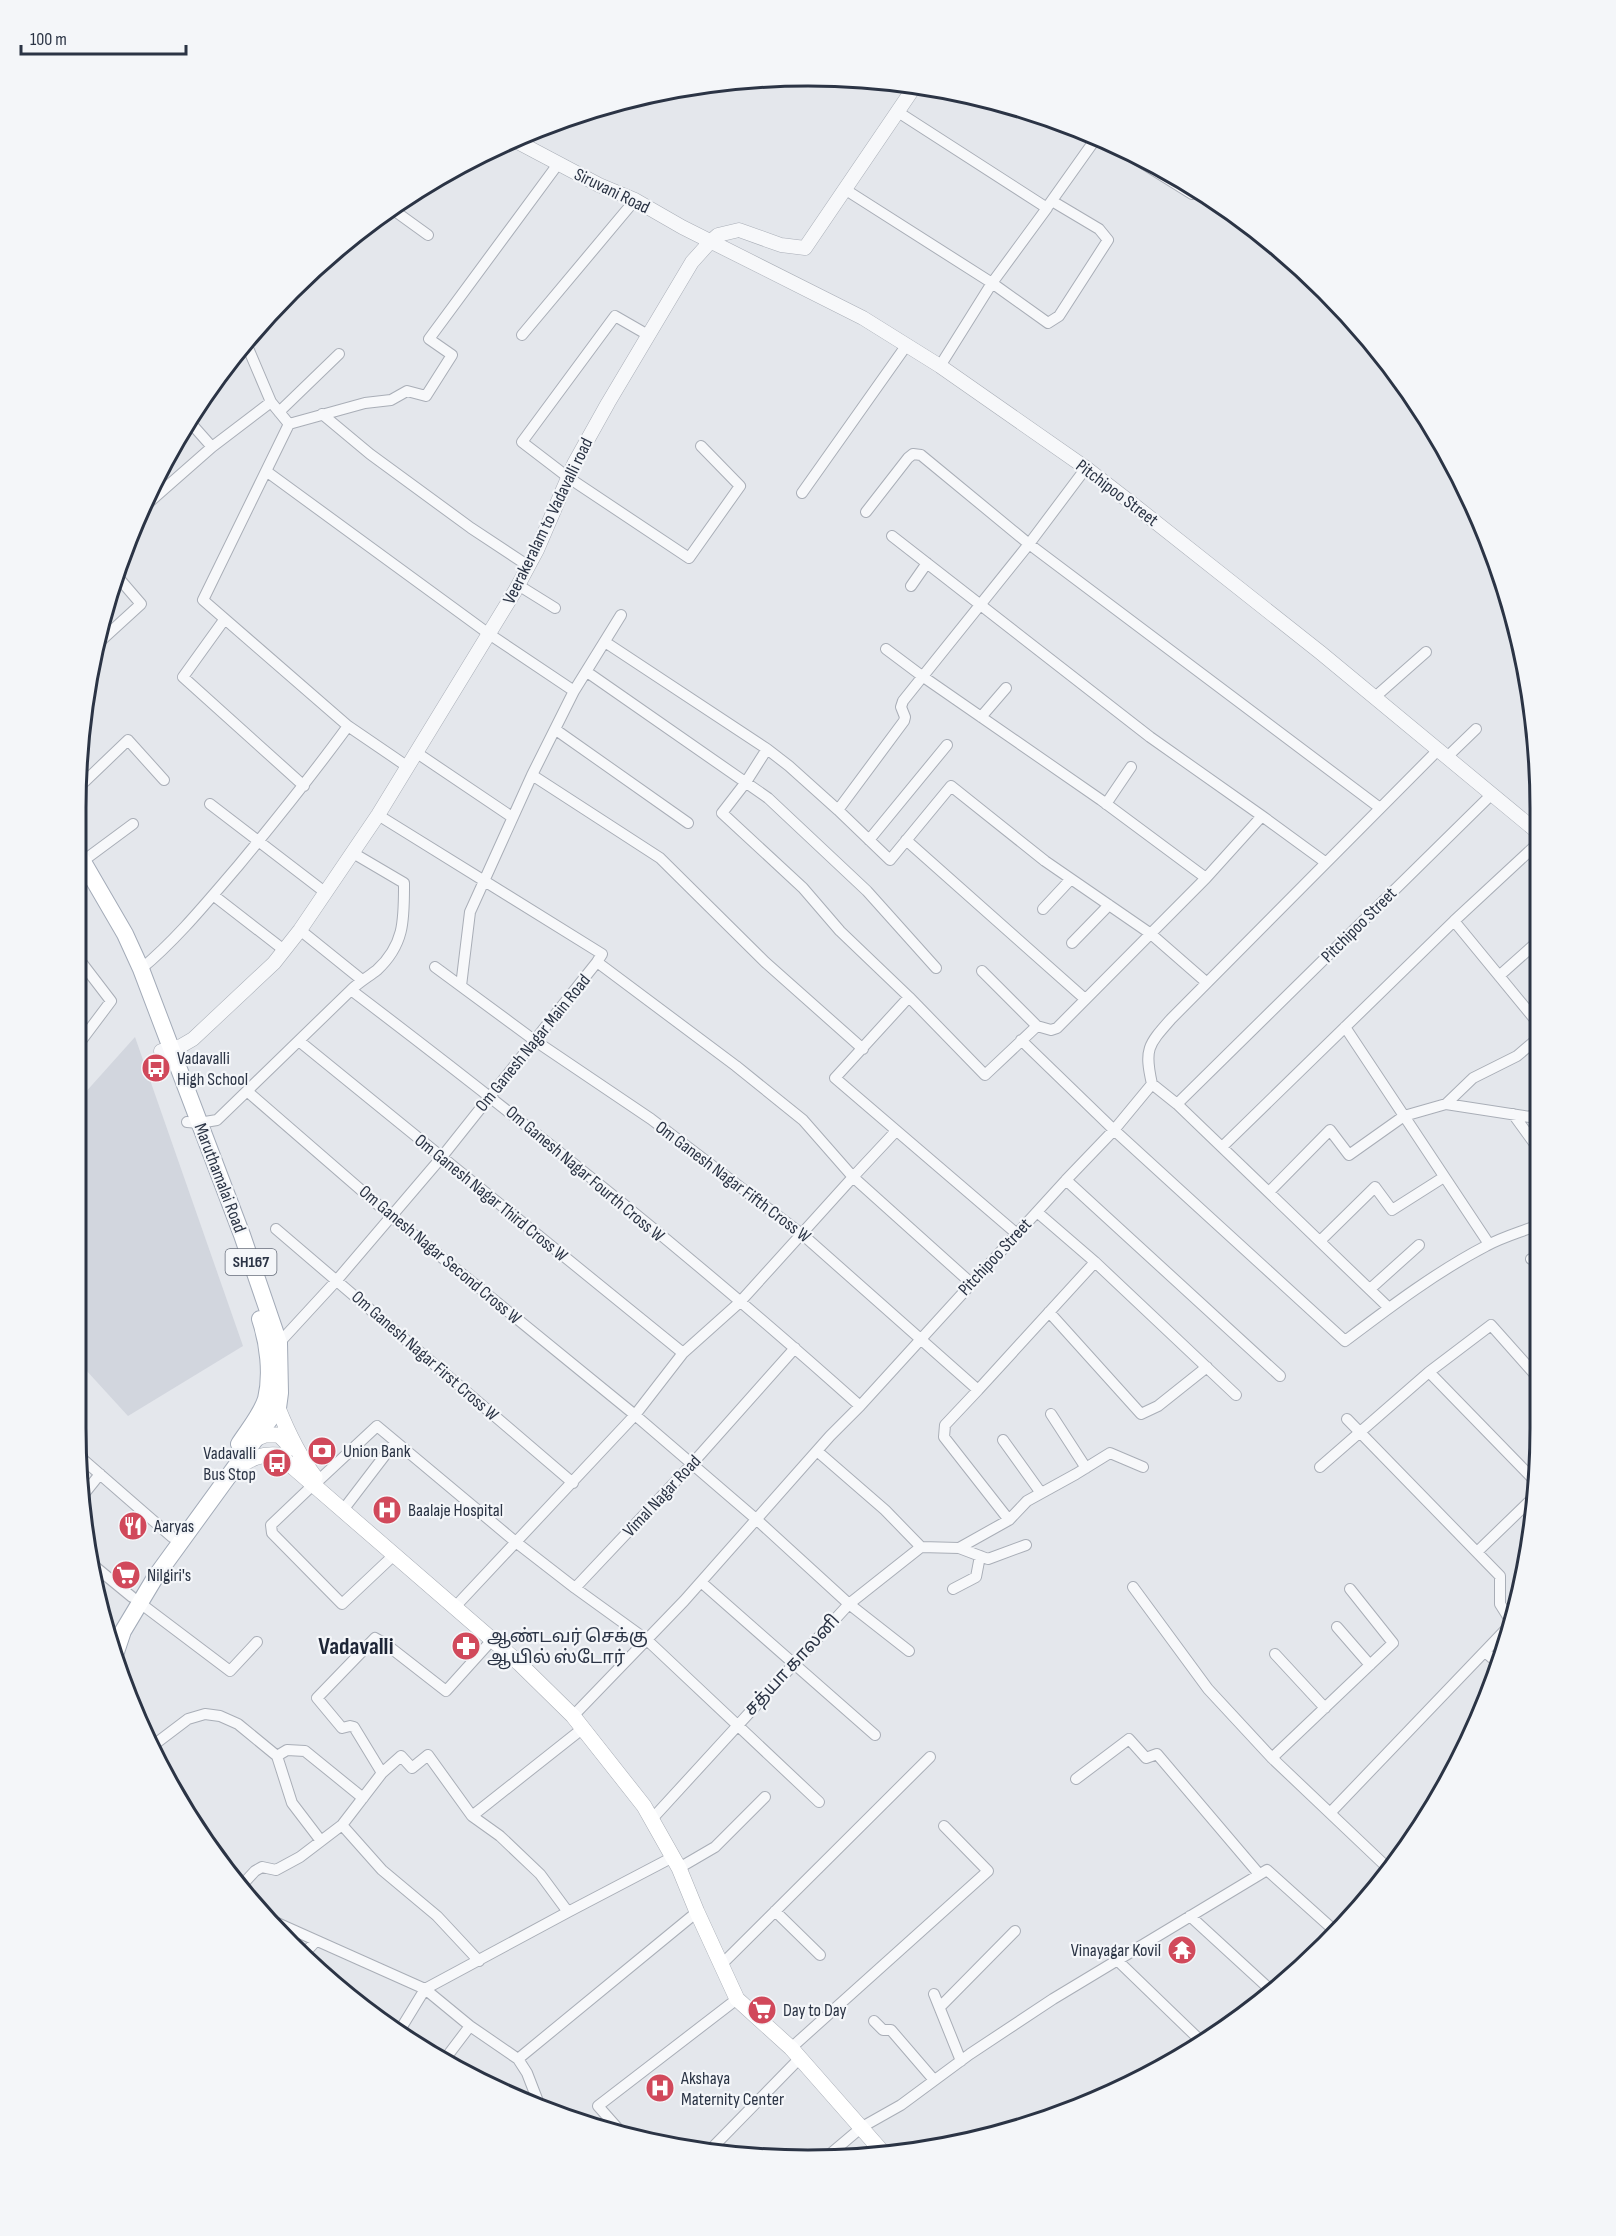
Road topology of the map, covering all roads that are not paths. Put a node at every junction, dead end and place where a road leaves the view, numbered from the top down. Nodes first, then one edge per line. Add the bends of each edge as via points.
1 (910, 93) edge
2 (898, 112) junction
3 (1092, 143) edge
4 (522, 144) edge
5 (558, 164) junction
6 (846, 190) junction
7 (635, 200) junction
8 (1049, 205) junction
9 (398, 213) edge
10 (428, 235) dead end
11 (710, 242) junction
12 (992, 284) junction
13 (522, 335) dead end
14 (648, 335) junction
15 (906, 346) junction
16 (249, 351) edge
17 (339, 354) dead end
18 (940, 366) junction
19 (271, 402) junction
20 (279, 412) junction
21 (322, 414) junction
22 (289, 424) junction
23 (194, 427) edge
24 (701, 446) dead end
25 (212, 447) junction
26 (1086, 468) junction
27 (266, 471) junction
28 (569, 478) junction
29 (160, 487) edge
30 (802, 493) dead end
31 (866, 512) dead end
32 (892, 536) dead end
33 (1029, 543) junction
34 (927, 563) junction
35 (527, 565) junction
36 (122, 582) edge
37 (518, 585) junction
38 (910, 586) dead end
39 (980, 605) junction
40 (555, 608) dead end
41 (621, 615) dead end
42 (224, 620) junction
43 (489, 634) junction
44 (107, 635) edge
45 (604, 642) junction
46 (886, 649) dead end
47 (1426, 652) dead end
48 (587, 672) junction
49 (922, 676) junction
50 (1005, 688) dead end
51 (574, 691) junction
52 (1375, 697) junction
53 (981, 717) junction
54 (348, 726) junction
55 (1476, 729) dead end
56 (556, 730) junction
57 (947, 745) dead end
58 (767, 749) junction
59 (417, 753) junction
60 (1443, 753) junction
61 (408, 767) junction
62 (1131, 767) dead end
63 (532, 775) junction
64 (87, 780) edge
65 (164, 780) dead end
66 (746, 782) junction
67 (304, 786) junction
68 (1491, 795) junction
69 (210, 804) dead end
70 (1106, 804) junction
71 (1380, 808) junction
72 (838, 810) junction
73 (378, 814) junction
74 (1262, 816) junction
75 (512, 817) junction
76 (688, 823) dead end
77 (133, 824) dead end
78 (1530, 826) edge
79 (869, 840) junction
80 (906, 840) junction
81 (259, 841) junction
82 (1530, 851) edge
83 (353, 853) junction
84 (86, 854) edge
85 (1325, 862) junction
86 (86, 872) edge
87 (86, 876) edge
88 (1206, 878) junction
89 (1071, 879) junction
90 (484, 882) junction
91 (326, 893) junction
92 (213, 895) junction
93 (1109, 905) junction
94 (1043, 909) dead end
95 (1454, 921) junction
96 (300, 930) junction
97 (1151, 934) junction
98 (1072, 944) dead end
99 (1530, 949) edge
100 (284, 950) junction
101 (597, 962) junction
102 (435, 967) dead end
103 (86, 968) edge
104 (936, 968) dead end
105 (141, 969) junction
106 (982, 971) dead end
107 (1499, 976) junction
108 (362, 980) junction
109 (1206, 982) junction
110 (461, 986) junction
111 (351, 990) junction
112 (909, 998) junction
113 (1085, 999) junction
114 (1530, 1014) edge
115 (1037, 1026) junction
116 (1345, 1027) junction
117 (86, 1034) edge
118 (1021, 1040) junction
119 (299, 1041) junction
120 (534, 1041) junction
121 (1530, 1045) edge
122 (166, 1049) junction
123 (863, 1050) junction
124 (1152, 1084) junction
125 (248, 1092) junction
126 (490, 1096) junction
127 (1177, 1104) junction
128 (1446, 1104) junction
129 (1513, 1114) junction
130 (1404, 1116) junction
131 (1530, 1117) edge
132 (193, 1122) junction
133 (896, 1131) junction
134 (1114, 1131) junction
135 (1530, 1137) edge
136 (1222, 1147) junction
137 (441, 1158) junction
138 (854, 1177) junction
139 (1444, 1177) junction
140 (1066, 1180) junction
141 (1269, 1192) junction
142 (1037, 1212) junction
143 (391, 1216) junction
144 (1530, 1228) edge
145 (276, 1230) dead end
146 (803, 1234) junction
147 (1017, 1234) junction
148 (1320, 1241) junction
149 (1489, 1244) junction
150 (1419, 1245) dead end
151 (1095, 1262) junction
152 (337, 1280) junction
153 (971, 1283) junction
154 (1370, 1289) junction
155 (740, 1302) junction
156 (1389, 1308) junction
157 (1049, 1312) junction
158 (919, 1339) junction
159 (279, 1343) junction
160 (795, 1348) junction
161 (683, 1353) junction
162 (1208, 1367) junction
163 (1530, 1369) edge
164 (1429, 1371) junction
165 (1280, 1376) dead end
166 (978, 1390) junction
167 (1236, 1395) dead end
168 (860, 1406) junction
169 (270, 1408) junction
170 (1051, 1414) dead end
171 (635, 1415) junction
172 (1347, 1419) dead end
173 (1359, 1432) junction
174 (261, 1434) junction
175 (1003, 1440) dead end
176 (395, 1442) junction
177 (235, 1450) junction
178 (817, 1451) junction
179 (279, 1455) junction
180 (87, 1463) edge
181 (305, 1464) junction
182 (691, 1465) junction
183 (1143, 1467) dead end
184 (1320, 1467) dead end
185 (1086, 1468) junction
186 (230, 1473) junction
187 (100, 1474) junction
188 (1529, 1475) edge
189 (315, 1483) junction
190 (573, 1483) junction
191 (88, 1488) edge
192 (1041, 1493) junction
193 (1526, 1505) edge
194 (340, 1507) junction
195 (756, 1519) junction
196 (1009, 1520) junction
197 (172, 1537) junction
198 (517, 1543) junction
199 (1026, 1545) dead end
200 (921, 1547) junction
201 (959, 1548) junction
202 (1477, 1552) junction
203 (393, 1556) junction
204 (980, 1556) junction
205 (99, 1570) edge
206 (701, 1582) junction
207 (1134, 1587) dead end
208 (575, 1588) junction
209 (953, 1589) dead end
210 (1350, 1589) dead end
211 (136, 1600) junction
212 (849, 1604) junction
213 (454, 1608) junction
214 (1507, 1612) edge
215 (1337, 1627) dead end
216 (114, 1629) edge
217 (1499, 1638) edge
218 (492, 1640) junction
219 (647, 1640) junction
220 (257, 1642) dead end
221 (119, 1643) edge
222 (909, 1651) dead end
223 (1485, 1652) junction
224 (1275, 1654) dead end
225 (1492, 1658) edge
226 (794, 1664) junction
227 (1370, 1665) junction
228 (1325, 1708) junction
229 (578, 1723) junction
230 (737, 1725) junction
231 (875, 1735) dead end
232 (157, 1742) edge
233 (277, 1756) junction
234 (930, 1757) dead end
235 (1272, 1758) junction
236 (382, 1773) junction
237 (1076, 1779) dead end
238 (765, 1797) dead end
239 (363, 1798) junction
240 (819, 1802) dead end
241 (1330, 1813) junction
242 (472, 1816) junction
243 (652, 1819) junction
244 (342, 1824) junction
245 (944, 1826) dead end
246 (321, 1841) junction
247 (676, 1862) junction
248 (1384, 1864) edge
249 (1259, 1875) junction
250 (246, 1881) edge
251 (776, 1911) junction
252 (568, 1912) junction
253 (697, 1912) junction
254 (1190, 1916) junction
255 (1330, 1927) edge
256 (287, 1928) edge
257 (1015, 1931) dead end
258 (315, 1942) junction
259 (308, 1949) edge
260 (820, 1954) dead end
261 (1117, 1960) junction
262 (480, 1961) junction
263 (722, 1965) junction
264 (1266, 1986) edge
265 (425, 1989) junction
266 (934, 1994) dead end
267 (737, 1999) junction
268 (940, 2007) junction
269 (874, 2021) dead end
270 (403, 2026) edge
271 (470, 2026) junction
272 (1197, 2037) edge
273 (795, 2053) junction
274 (449, 2055) edge
275 (518, 2059) junction
276 (961, 2061) junction
277 (934, 2080) junction
278 (537, 2098) edge
279 (614, 2124) edge
280 (862, 2127) junction
281 (715, 2144) edge
282 (878, 2147) edge
283 (836, 2149) edge

1 - 2 street, Veerakeralam to Vadavalli road
2 - 6 street, Veerakeralam to Vadavalli road
2 - 8 street
3 - 8 street
4 - 5 street, Siruvani Road
5 - 7 street, Siruvani Road
5 - 21 street via 429,339 452,355 426,396 407,391 391,400
6 - 11 street, Veerakeralam to Vadavalli road via 805,248 781,245 739,230 718,235
6 - 12 street
7 - 11 street, Siruvani Road
7 - 13 street
8 - 12 street
8 - 12 street via 1098,229 1108,240 1059,316 1048,323
9 - 10 street
11 - 14 street, Veerakeralam to Vadavalli road via 692,262
11 - 15 street, Pitchipoo Street via 863,318
12 - 18 street
14 - 28 street, Veerakeralam to Vadavalli road
14 - 28 street via 615,315 522,442
15 - 18 street, Pitchipoo Street
15 - 30 street
16 - 19 street
17 - 20 street
18 - 26 street, Pitchipoo Street
19 - 20 street
19 - 25 street
20 - 22 street
21 - 22 street
21 - 35 street via 370,454
22 - 27 street
23 - 25 street
24 - 28 street via 740,486 689,558
25 - 29 street
26 - 33 street
26 - 52 street, Pitchipoo Street
27 - 42 street via 203,600
27 - 43 street
28 - 35 street, Veerakeralam to Vadavalli road
31 - 33 street via 908,458 921,454
32 - 34 street
33 - 39 street
33 - 71 street
34 - 38 street
34 - 39 street
35 - 37 street, Veerakeralam to Vadavalli road
36 - 44 street via 141,604
37 - 40 street
37 - 43 street, Veerakeralam to Vadavalli road
39 - 49 street
39 - 74 street via 1150,737
41 - 45 street
42 - 54 street
42 - 67 street via 183,676
43 - 51 street
43 - 59 street, Veerakeralam to Vadavalli road
45 - 48 street
45 - 58 street
46 - 49 street
47 - 52 street
48 - 51 street
48 - 66 street
49 - 53 street
49 - 72 street via 903,701 904,721
50 - 53 street
51 - 56 street
52 - 60 street, Pitchipoo Street
53 - 70 street
54 - 61 street
54 - 67 street
55 - 60 street
56 - 63 street
56 - 76 street
57 - 79 street
58 - 66 street
58 - 72 street
59 - 61 street, Veerakeralam to Vadavalli road
59 - 75 street
60 - 68 street, Pitchipoo Street
60 - 71 street
61 - 73 street, Veerakeralam to Vadavalli road
62 - 70 street
63 - 75 street
63 - 123 street via 660,858 765,962
64 - 65 street via 128,740
66 - 104 street via 867,891
66 - 112 street via 722,813 803,888 840,931
67 - 81 street
68 - 78 street
68 - 127 street, Pitchipoo Street
69 - 81 street
70 - 88 street
71 - 85 street
72 - 79 street
73 - 83 street, Veerakeralam to Vadavalli road
73 - 90 street
74 - 85 street
74 - 88 street
75 - 90 street
77 - 84 street
79 - 80 street via 890,860
80 - 89 street via 951,786
80 - 113 street
81 - 91 street
81 - 92 street
82 - 95 street
83 - 91 street, Veerakeralam to Vadavalli road
83 - 108 street via 404,884 404,924 394,951
85 - 109 street
86 - 105 main road, Maruthamalai Road / SH167 via 125,934
87 - 122 main road, Maruthamalai Road / SH167
88 - 97 street
89 - 93 street
89 - 94 street
90 - 101 street via 602,954
90 - 110 street via 470,912
91 - 96 street, Veerakeralam to Vadavalli road
92 - 100 street
92 - 105 street
93 - 97 street
93 - 98 street
95 - 107 street
95 - 116 street
96 - 100 street, Veerakeralam to Vadavalli road
96 - 108 street
97 - 109 street
97 - 113 street
99 - 107 street
100 - 122 street, Veerakeralam to Vadavalli road via 193,1039
101 - 120 street, Om Ganesh Nagar Main Road
101 - 138 street, Om Ganesh Nagar Main Road via 803,1120
102 - 110 street, Om Ganesh Nagar Fifth Cross W
103 - 117 street via 111,1001
105 - 122 main road, Maruthamalai Road / SH167
106 - 115 street
107 - 114 street
108 - 111 street
109 - 124 street via 1150,1043
110 - 120 street, Om Ganesh Nagar Fifth Cross W
111 - 119 street
111 - 126 street, Om Ganesh Nagar Fourth Cross W
112 - 118 street via 985,1075
112 - 123 street
113 - 115 street via 1057,1028
115 - 118 street
116 - 130 street
116 - 136 street
118 - 134 street
119 - 125 street
119 - 137 street, Om Ganesh Nagar Third Cross W
120 - 126 street, Om Ganesh Nagar Main Road
120 - 146 street, Om Ganesh Nagar Fifth Cross W via 651,1119
121 - 128 street via 1517,1056 1473,1078
122 - 132 main road, Maruthamalai Road / SH167
123 - 133 street via 835,1078
124 - 127 street
124 - 134 street, Pitchipoo Street
125 - 132 street via 217,1120
125 - 143 street, Om Ganesh Nagar Second Cross W
126 - 137 street, Om Ganesh Nagar Main Road
126 - 155 street, Om Ganesh Nagar Fourth Cross W
127 - 136 street
128 - 129 street
128 - 130 street
129 - 131 street
129 - 135 street
130 - 139 street
130 - 141 street via 1349,1155 1330,1130
132 - 159 main road, Maruthamalai Road / SH167 via 242,1235
132 - 169 main road, Maruthamalai Road / SH167 via 265,1334 266,1398
133 - 138 street
133 - 147 street
134 - 140 street, Pitchipoo Street
134 - 156 street via 1346,1341
136 - 141 street
137 - 143 street, Om Ganesh Nagar Main Road
137 - 161 street, Om Ganesh Nagar Third Cross W
138 - 146 street
138 - 153 street, Om Ganesh Nagar Main Road
139 - 148 street via 1392,1210 1375,1187
139 - 149 street
140 - 142 street, Pitchipoo Street
140 - 165 street
141 - 148 street
142 - 147 street, Pitchipoo Street
142 - 151 street
143 - 152 street, Om Ganesh Nagar Main Road
143 - 171 street, Om Ganesh Nagar Second Cross W
144 - 149 street
145 - 152 street, Om Ganesh Nagar First Cross W
146 - 155 street
146 - 158 street, Om Ganesh Nagar Fifth Cross W
147 - 153 street, Pitchipoo Street
148 - 154 street
149 - 156 street
150 - 154 street
151 - 157 street
151 - 162 street
152 - 159 street, Om Ganesh Nagar Main Road
152 - 190 street, Om Ganesh Nagar First Cross W
153 - 158 street, Pitchipoo Street
154 - 156 street
155 - 160 street, Om Ganesh Nagar Fourth Cross W
155 - 161 street
157 - 162 street via 1141,1414 1158,1406
157 - 166 street
158 - 166 street, Om Ganesh Nagar Fifth Cross W
158 - 168 street, Pitchipoo Street
159 - 169 main road, Maruthamalai Road / SH167 via 280,1369
160 - 168 street, Om Ganesh Nagar Fourth Cross W
160 - 182 street, Vimal Nagar Road
161 - 171 street
162 - 167 street
163 - 164 street via 1491,1325
164 - 173 street
164 - 188 street
166 - 196 street via 945,1425 944,1437
168 - 178 street, Pitchipoo Street
169 - 174 main road, Maruthamalai Road / SH167
169 - 177 main road, Maruthamalai Road / SH167
169 - 181 main road
170 - 185 street
171 - 182 street, Om Ganesh Nagar Second Cross W
171 - 190 street
172 - 173 street
173 - 184 street
173 - 202 street
174 - 177 main road
174 - 179 main road
174 - 181 main road via 279,1435
174 - 186 main road, Maruthamalai Road / SH167
175 - 192 street
176 - 189 street via 377,1426
176 - 194 street
176 - 198 street
177 - 197 main road, Maruthamalai Road / SH167
178 - 195 street, Pitchipoo Street
178 - 200 street via 885,1509
179 - 186 main road via 266,1453
179 - 189 main road
180 - 187 street
181 - 189 main road
182 - 195 street, சத்யா காலனி
182 - 208 street, Vimal Nagar Road
183 - 185 street via 1110,1453
185 - 192 street
186 - 211 main road, Maruthamalai Road / SH167
187 - 191 street
187 - 197 street
189 - 194 main road
189 - 203 street via 271,1526 272,1533 342,1604
190 - 198 street
192 - 196 street
193 - 202 street
194 - 203 main road
195 - 206 street, Pitchipoo Street
195 - 212 street, சத்யா காலனி
196 - 201 street
197 - 211 main road, Maruthamalai Road / SH167
198 - 208 street
198 - 213 street
199 - 204 street via 988,1559
200 - 201 street
200 - 212 street
201 - 204 street
202 - 214 street via 1500,1576 1500,1604
203 - 213 main road
204 - 209 street via 976,1577
205 - 211 street
206 - 219 street, Pitchipoo Street
206 - 226 street
207 - 235 street via 1208,1689
208 - 219 street
210 - 227 street via 1393,1643
211 - 216 main road, Maruthamalai Road / SH167
211 - 220 street via 230,1671
211 - 221 main road, Maruthamalai Road / SH167
212 - 222 street
212 - 226 street, சத்யா காலனி
213 - 218 main road
215 - 227 street
217 - 223 street
218 - 229 main road
218 - 236 street via 446,1691 375,1638 317,1698 342,1728 354,1727
219 - 229 street, Pitchipoo Street
219 - 230 street
223 - 225 street
223 - 241 street
224 - 228 street
226 - 230 street, சத்யா காலனி
226 - 231 street
227 - 228 street
228 - 235 street
229 - 242 street, Pitchipoo Street
229 - 243 main road
230 - 240 street
230 - 243 street, சத்யா காலனி
232 - 233 street via 188,1719 205,1714 238,1724
233 - 239 street via 287,1750 305,1751
233 - 246 street via 292,1803
234 - 251 street
235 - 241 street
236 - 239 street
236 - 242 street via 401,1756 412,1768 429,1755
237 - 249 street via 1129,1739 1146,1758 1157,1754
238 - 247 street via 716,1847
239 - 244 street
241 - 248 street
242 - 252 street via 540,1874
243 - 247 main road
244 - 246 street
244 - 262 street via 382,1870 437,1916
245 - 273 street via 987,1871
246 - 250 street via 276,1869 255,1871
247 - 252 street
247 - 253 main road
249 - 254 street
249 - 255 street via 1267,1870
251 - 260 street
251 - 263 street
252 - 262 street
253 - 263 main road
253 - 275 street
254 - 261 street
254 - 264 street
256 - 258 street
257 - 268 street
258 - 259 street
258 - 265 street
261 - 272 street
261 - 276 street
262 - 265 street
263 - 267 main road
265 - 270 street
265 - 271 street
266 - 268 street
267 - 273 main road
267 - 279 street via 598,2106
268 - 276 street
269 - 277 street via 883,2030 891,2030
271 - 274 street
271 - 275 street
273 - 280 main road
273 - 281 street
275 - 278 street
276 - 277 street
277 - 280 street via 902,2105
280 - 282 main road
280 - 283 street

